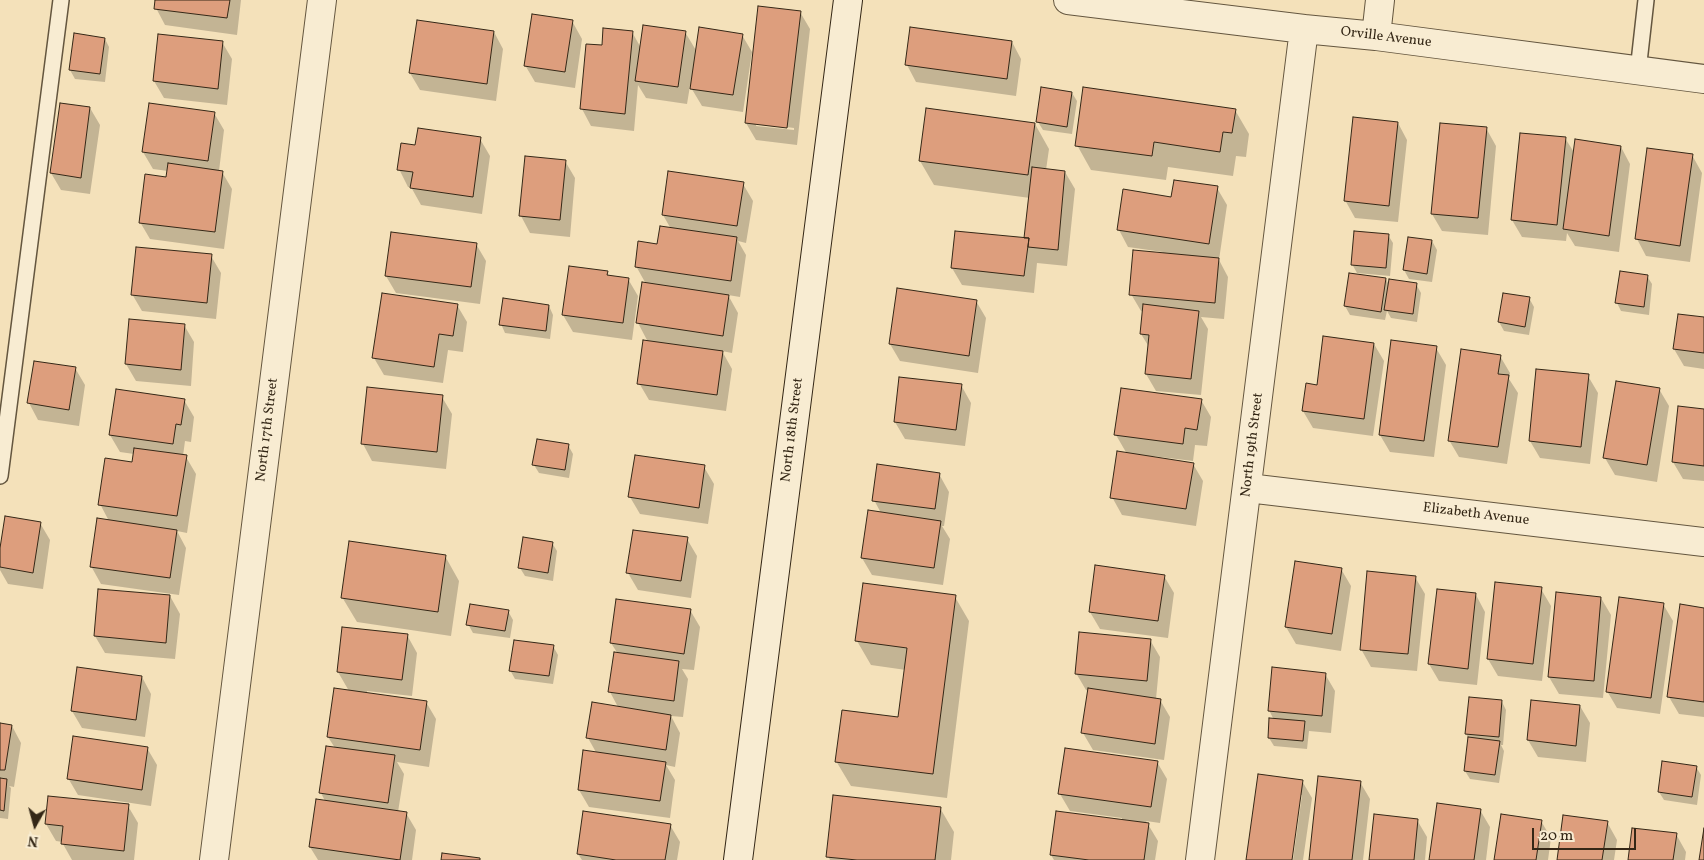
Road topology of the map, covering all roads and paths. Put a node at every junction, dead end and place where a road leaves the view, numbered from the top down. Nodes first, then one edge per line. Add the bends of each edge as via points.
1 (61, 0) edge
2 (322, 0) edge
3 (848, 0) edge
4 (1068, 0) edge
5 (1380, 0) edge
6 (1646, 0) edge
7 (1117, 3) edge
8 (1304, 29) junction
9 (1376, 36) junction
10 (1638, 70) junction
11 (1704, 79) edge
12 (0, 476) edge
13 (1248, 488) junction
14 (1704, 542) edge
15 (214, 860) edge
16 (738, 860) edge
17 (1200, 860) edge

1 - 12 lane
2 - 15 street, North 17th Street
3 - 16 street, North 18th Street
4 - 7 street, Orville Avenue
5 - 9 street
6 - 10 lane
7 - 8 street, Orville Avenue
8 - 9 street, Orville Avenue
8 - 13 street, North 19th Street
9 - 10 street, Orville Avenue
10 - 11 street, Orville Avenue
13 - 14 street, Elizabeth Avenue
13 - 17 street, North 19th Street

